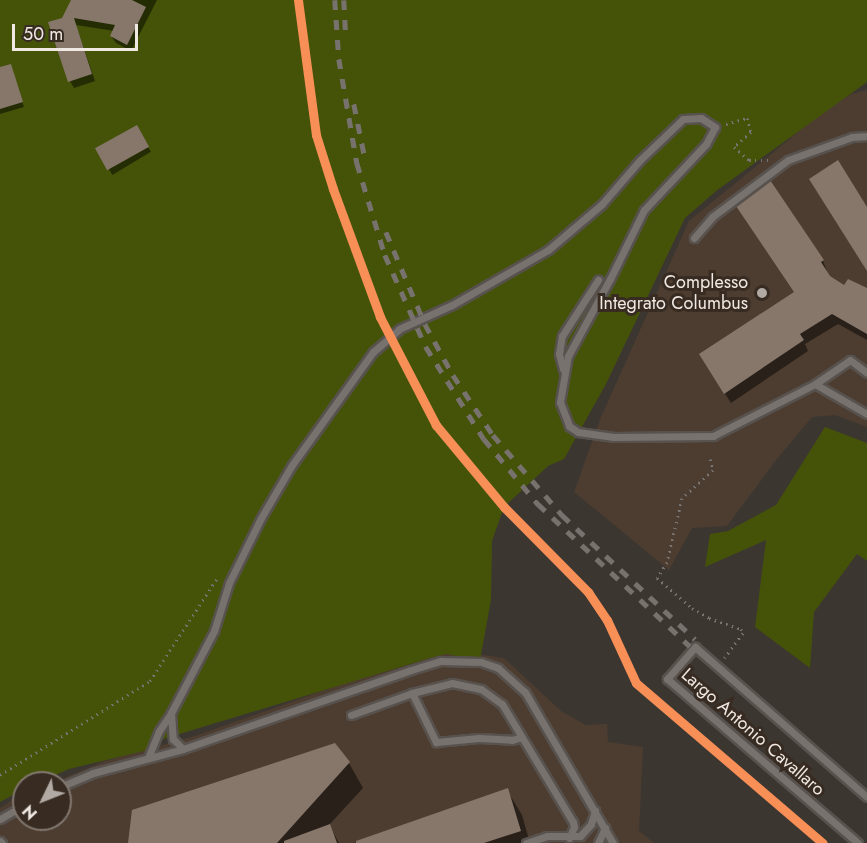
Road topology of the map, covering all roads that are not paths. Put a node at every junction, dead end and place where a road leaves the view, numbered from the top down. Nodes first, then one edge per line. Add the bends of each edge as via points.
1 (867, 136) edge
2 (694, 238) dead end
3 (598, 280) dead end
4 (564, 371) junction
5 (867, 373) edge
6 (815, 384) junction
7 (867, 414) edge
8 (412, 693) junction
9 (171, 713) junction
10 (351, 715) dead end
11 (522, 737) junction
12 (183, 749) junction
13 (148, 758) junction
14 (72, 782) edge
15 (867, 796) edge
16 (595, 811) junction
17 (605, 828) junction
18 (569, 837) junction
19 (526, 843) edge
20 (598, 843) edge
21 (613, 843) edge
22 (858, 843) edge

1 - 2 lane via 852,137 779,166 712,217
3 - 4 lane via 562,336 559,354
4 - 6 lane via 560,402 569,426 579,432 614,437 721,434
4 - 9 lane via 568,356 644,210 706,144 715,127 701,117 683,119 602,204 548,250 452,305 399,329 373,352 292,465 261,518 229,583 214,631
5 - 6 lane via 850,360
6 - 7 lane
8 - 10 lane
8 - 11 lane via 452,683 481,688 502,704
8 - 11 lane via 436,742
9 - 12 lane via 173,739
9 - 13 lane
11 - 18 lane via 573,822
12 - 13 lane
12 - 16 lane via 441,661 481,663 498,668 525,692
13 - 14 lane
15 - 22 lane, Largo Antonio Cavallaro via 695,647 666,679
16 - 17 lane
16 - 18 lane via 591,824 580,836
17 - 20 lane
17 - 21 lane
18 - 19 lane via 547,836

